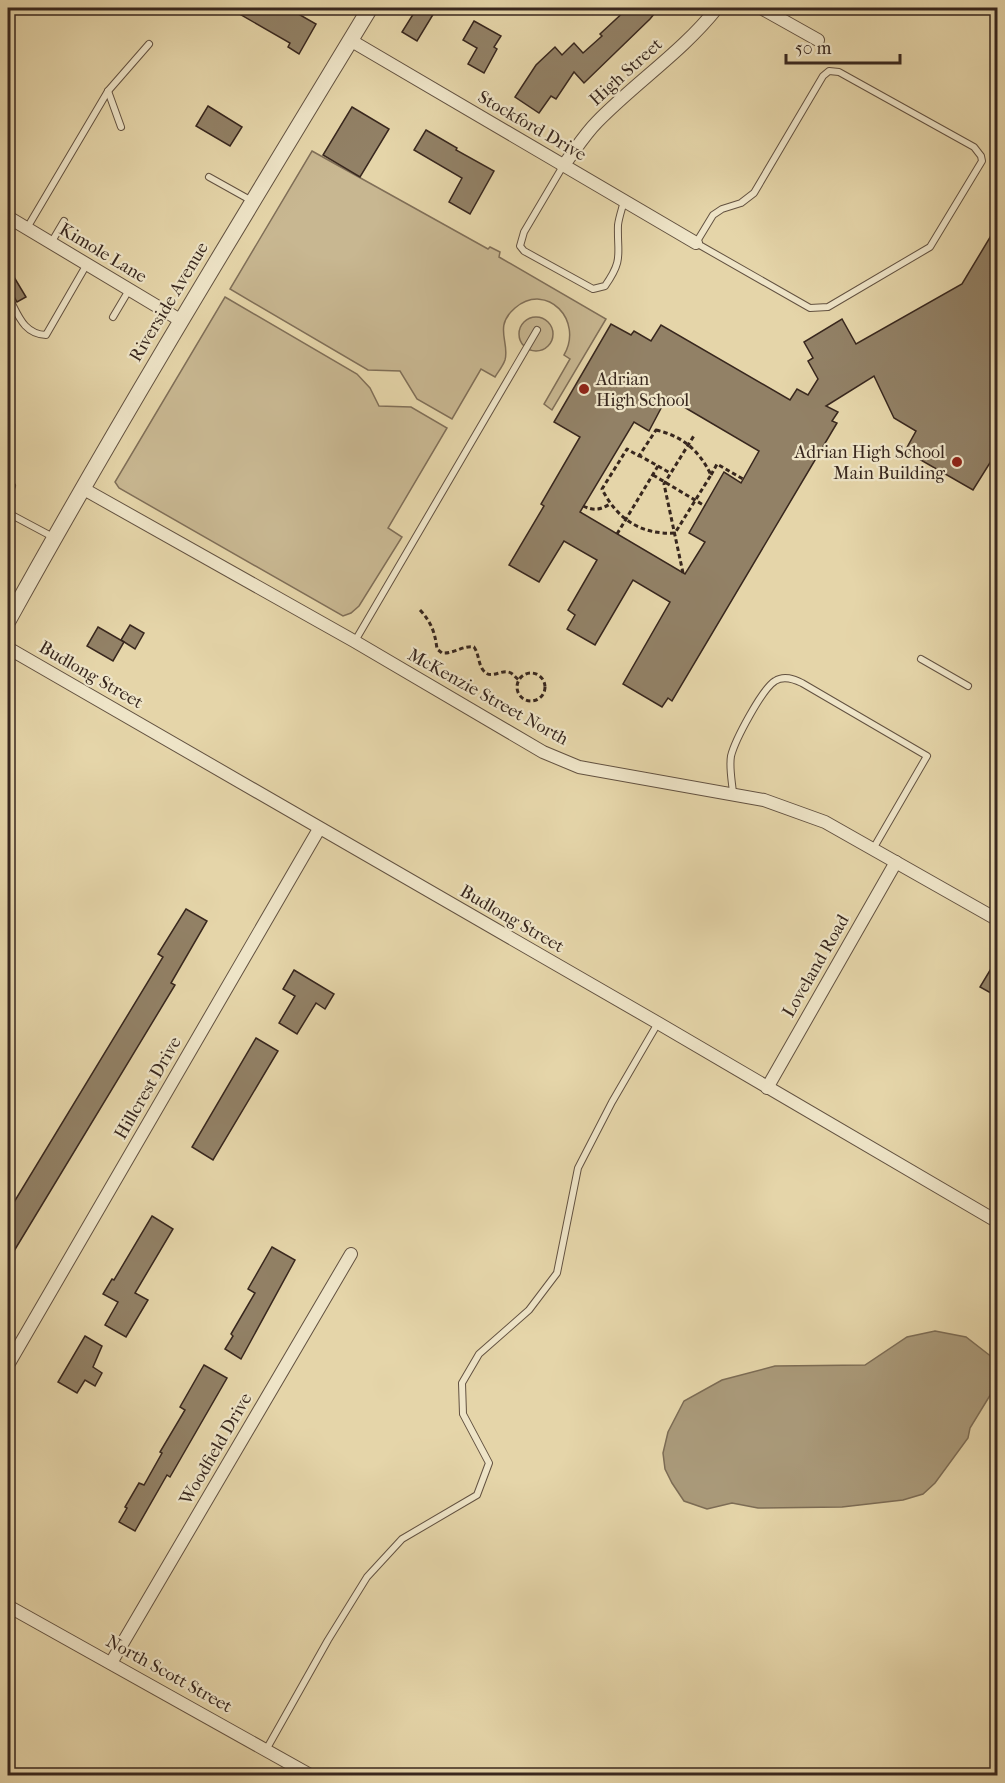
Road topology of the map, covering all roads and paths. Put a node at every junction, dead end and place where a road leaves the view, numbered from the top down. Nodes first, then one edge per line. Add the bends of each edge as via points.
1 (370, 8) edge
2 (717, 8) edge
3 (761, 8) edge
4 (350, 40) junction
5 (818, 40) dead end
6 (149, 44) dead end
7 (108, 91) junction
8 (121, 127) dead end
9 (563, 166) junction
10 (210, 177) dead end
11 (252, 201) junction
12 (624, 201) junction
13 (64, 221) dead end
14 (9, 222) edge
15 (27, 228) junction
16 (51, 243) junction
17 (696, 243) junction
18 (87, 264) junction
19 (129, 289) junction
20 (8, 296) edge
21 (113, 317) dead end
22 (180, 320) junction
23 (537, 330) dead end
24 (695, 434) dead end
25 (688, 444) junction
26 (639, 456) junction
27 (658, 466) junction
28 (670, 473) junction
29 (653, 475) junction
30 (711, 475) junction
31 (743, 479) dead end
32 (665, 482) junction
33 (12, 486) dead end
34 (82, 488) junction
35 (8, 496) edge
36 (696, 500) junction
37 (610, 504) junction
38 (583, 506) dead end
39 (705, 506) dead end
40 (8, 513) edge
41 (626, 521) junction
42 (675, 533) junction
43 (617, 534) dead end
44 (54, 538) junction
45 (683, 573) dead end
46 (420, 610) dead end
47 (8, 621) edge
48 (354, 641) junction
49 (8, 648) edge
50 (921, 659) dead end
51 (519, 680) junction
52 (968, 686) dead end
53 (733, 793) junction
54 (319, 830) junction
55 (873, 849) junction
56 (896, 862) junction
57 (998, 904) edge
58 (994, 918) edge
59 (658, 1023) junction
60 (767, 1088) junction
61 (998, 1222) edge
62 (351, 1254) dead end
63 (8, 1365) edge
64 (8, 1606) edge
65 (111, 1663) junction
66 (266, 1750) junction
67 (312, 1776) edge

1 - 4 street, Riverside Avenue
2 - 9 street, High Street via 661,66 596,123
3 - 5 street
4 - 9 street, Stockford Drive
4 - 11 street, Riverside Avenue
6 - 7 lane
7 - 8 lane
7 - 15 lane
9 - 12 street, Stockford Drive
9 - 12 lane via 524,232 520,246 593,289 605,286 618,264 618,226
10 - 11 lane
11 - 22 street, Riverside Avenue
12 - 17 street, Stockford Drive
13 - 16 lane
14 - 15 street, Kimole Lane
15 - 16 street, Kimole Lane
16 - 18 street, Kimole Lane
17 - 17 lane via 810,308 828,307 930,248 982,161 981,156 974,147 839,72 830,71 823,76 754,193 713,215
18 - 19 street, Kimole Lane
18 - 20 lane via 46,335 36,335 27,329
19 - 21 lane
19 - 22 street, Kimole Lane
22 - 34 street, Riverside Avenue
23 - 48 lane
24 - 25 path
25 - 26 path via 656,430
25 - 28 path
25 - 30 path
26 - 27 path
26 - 37 path via 627,449 602,489
27 - 28 path
27 - 29 path
28 - 32 path
29 - 32 path
29 - 41 path
30 - 31 path via 717,464
30 - 36 path
32 - 36 path
32 - 42 path
33 - 35 lane
34 - 44 street, Riverside Avenue
34 - 48 street, McKenzie Street North
36 - 39 path
36 - 42 path
37 - 38 path via 601,510
37 - 41 path
40 - 44 lane
41 - 42 path via 648,531
41 - 43 path
42 - 45 path
44 - 47 street, Riverside Avenue
46 - 51 path via 430,621 437,649 442,653 474,647 486,674 511,673
48 - 53 street, McKenzie Street North via 506,732 579,767
49 - 54 street, Budlong Street
50 - 52 lane
51 - 51 path via 518,693 523,700 532,702 543,695 545,685 540,676 526,674
53 - 55 street, McKenzie Street North via 798,811
53 - 55 lane via 731,758 736,739 761,698 774,681 782,678 802,682 927,756
54 - 59 street, Budlong Street
54 - 63 street, Hillcrest Drive
55 - 56 street, McKenzie Street North
56 - 58 street, McKenzie Street North
56 - 60 street, Loveland Road
57 - 58 street
59 - 60 street, Budlong Street
59 - 66 lane via 578,1168 557,1273 529,1310 479,1354 462,1383 463,1414 489,1463 477,1495 402,1539 367,1577
60 - 61 street, Budlong Street
62 - 65 street, Woodfield Drive
64 - 65 street, North Scott Street
65 - 66 street, North Scott Street
66 - 67 street, North Scott Street

